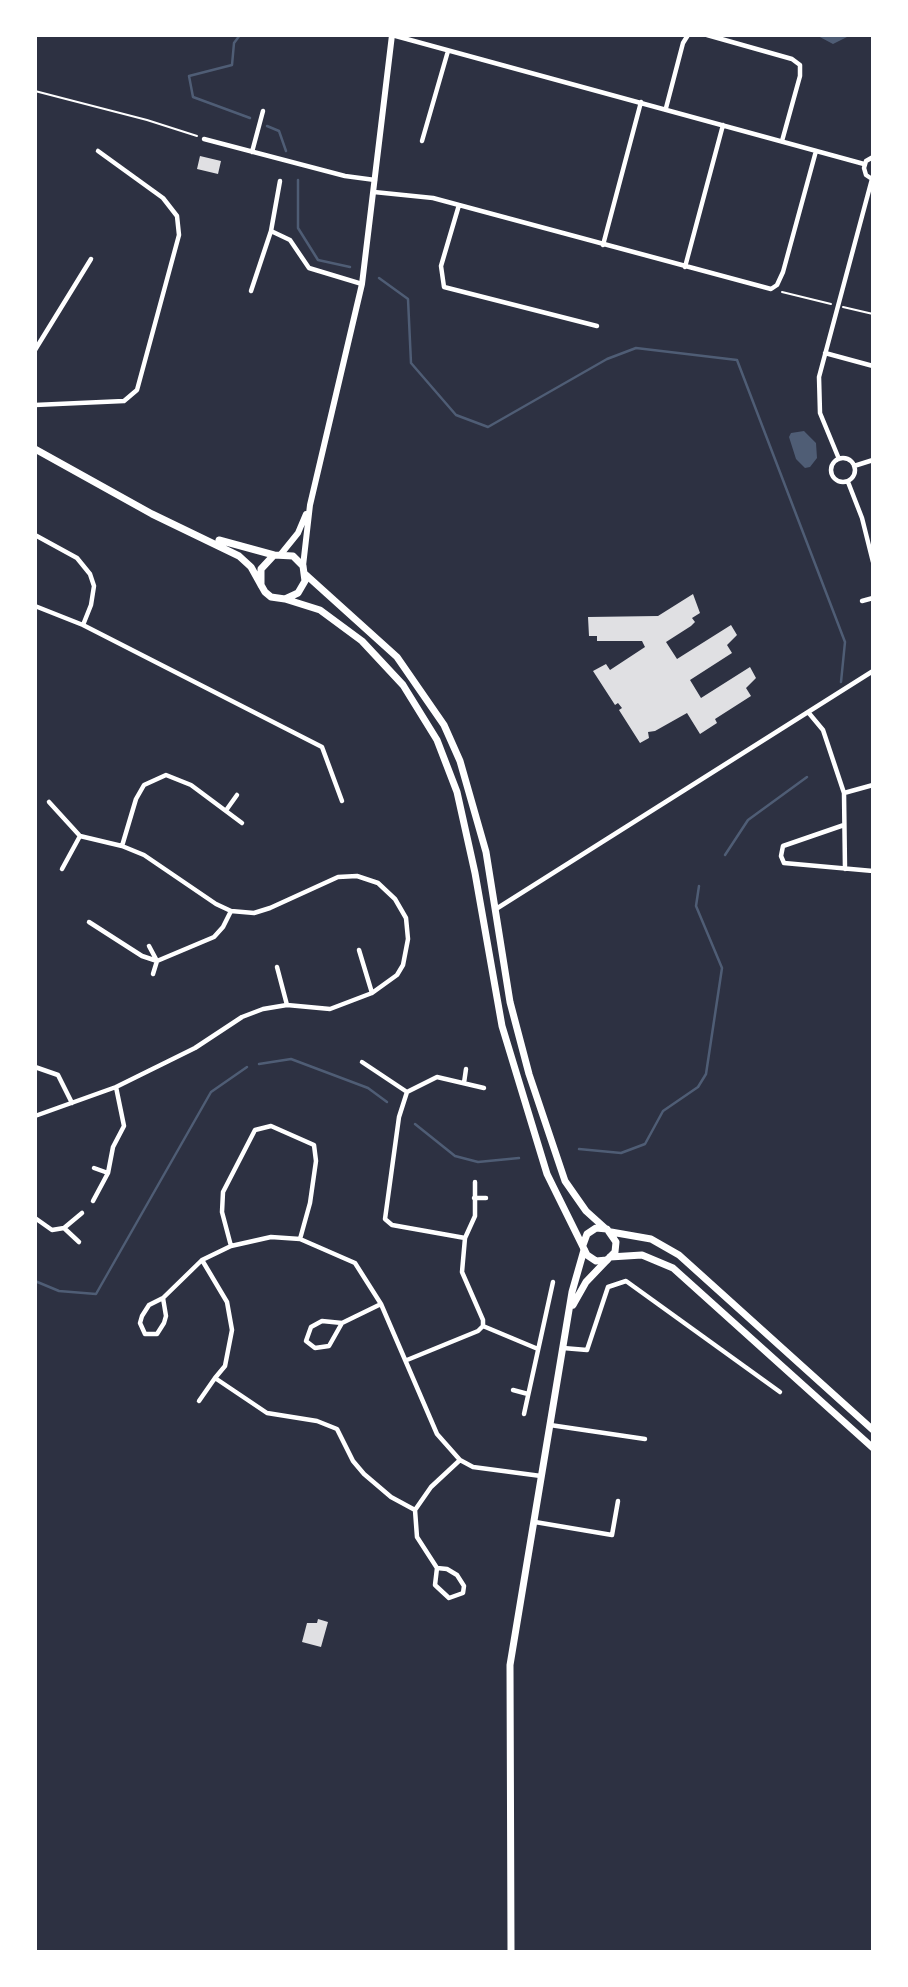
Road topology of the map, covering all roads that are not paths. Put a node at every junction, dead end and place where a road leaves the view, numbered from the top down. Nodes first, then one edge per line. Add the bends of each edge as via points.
1 (392, 35) edge
2 (688, 35) edge
3 (706, 35) edge
4 (448, 51) junction
5 (641, 102) junction
6 (666, 108) junction
7 (263, 111) dead end
8 (723, 125) junction
9 (204, 139) road end
10 (422, 142) dead end
11 (782, 142) junction
12 (98, 151) dead end
13 (816, 151) junction
14 (252, 152) junction
15 (873, 157) edge
16 (864, 164) junction
17 (872, 179) edge
18 (376, 180) junction
19 (280, 181) dead end
20 (374, 192) junction
21 (459, 205) junction
22 (271, 231) junction
23 (603, 245) junction
24 (91, 259) dead end
25 (685, 267) junction
26 (362, 284) junction
27 (251, 291) dead end
28 (597, 326) dead end
29 (35, 350) edge
30 (825, 353) junction
31 (873, 366) edge
32 (35, 405) edge
33 (35, 449) edge
34 (839, 459) junction
35 (873, 460) edge
36 (854, 466) junction
37 (848, 482) junction
38 (310, 505) junction
39 (35, 535) edge
40 (202, 535) junction
41 (277, 554) junction
42 (873, 562) edge
43 (304, 570) junction
44 (261, 585) junction
45 (873, 598) edge
46 (285, 599) junction
47 (862, 601) dead end
48 (35, 606) edge
49 (83, 625) junction
50 (873, 671) edge
51 (808, 712) junction
52 (873, 785) edge
53 (844, 793) junction
54 (237, 794) dead end
55 (342, 801) dead end
56 (49, 802) dead end
57 (226, 808) junction
58 (242, 823) dead end
59 (844, 825) junction
60 (80, 836) junction
61 (122, 846) junction
62 (62, 869) dead end
63 (845, 869) junction
64 (873, 871) edge
65 (496, 909) junction
66 (231, 911) junction
67 (89, 922) dead end
68 (149, 946) dead end
69 (359, 950) dead end
70 (157, 961) junction
71 (277, 967) dead end
72 (153, 974) dead end
73 (372, 993) junction
74 (287, 1005) junction
75 (362, 1062) dead end
76 (35, 1067) edge
77 (466, 1069) dead end
78 (464, 1083) junction
79 (116, 1087) junction
80 (484, 1088) dead end
81 (407, 1092) junction
82 (72, 1103) junction
83 (35, 1116) edge
84 (94, 1168) dead end
85 (108, 1173) junction
86 (475, 1182) dead end
87 (474, 1198) junction
88 (486, 1198) dead end
89 (93, 1201) dead end
90 (82, 1213) dead end
91 (35, 1218) edge
92 (64, 1228) junction
93 (609, 1231) junction
94 (465, 1238) junction
95 (300, 1239) junction
96 (79, 1242) dead end
97 (231, 1246) junction
98 (584, 1247) junction
99 (609, 1258) junction
100 (202, 1260) junction
101 (553, 1282) dead end
102 (163, 1298) junction
103 (381, 1304) junction
104 (569, 1315) junction
105 (342, 1323) junction
106 (483, 1326) junction
107 (563, 1348) junction
108 (538, 1349) junction
109 (407, 1360) junction
110 (215, 1378) junction
111 (513, 1390) dead end
112 (780, 1392) dead end
113 (528, 1394) junction
114 (199, 1401) dead end
115 (524, 1414) dead end
116 (549, 1425) junction
117 (873, 1430) edge
118 (645, 1439) dead end
119 (873, 1448) edge
120 (460, 1460) junction
121 (542, 1476) junction
122 (618, 1501) dead end
123 (415, 1510) junction
124 (535, 1522) junction
125 (437, 1568) junction
126 (511, 1952) edge

1 - 4 street
1 - 18 street
2 - 6 street
3 - 11 street via 791,58 800,65
4 - 5 street
4 - 10 street
5 - 6 street
5 - 23 street
6 - 8 street
7 - 14 street
8 - 11 street
8 - 25 street
9 - 14 street
11 - 13 street
12 - 32 street via 163,198 177,216 179,235 137,390 124,401
13 - 16 street
13 - 25 street via 778,285 771,289
14 - 18 street
15 - 16 street
16 - 17 street
17 - 30 street
18 - 20 street
19 - 22 street
20 - 21 street
20 - 26 street
21 - 23 street
21 - 28 street via 441,266 444,286
22 - 26 street via 290,240 309,268
22 - 27 street
23 - 25 street
24 - 29 street
26 - 38 street
30 - 31 street
30 - 34 street via 817,392
33 - 40 main road via 152,514
34 - 36 street
34 - 37 street via 832,465 832,475
35 - 36 street
36 - 37 street
37 - 42 street
38 - 41 street via 298,533
38 - 43 street
39 - 49 street via 77,558 90,574 94,586
40 - 41 main road
40 - 44 main road via 239,555
41 - 43 main road via 293,556
41 - 44 main road via 261,569
43 - 46 main road via 303,587
43 - 65 main road via 397,657 438,713 469,787
44 - 46 main road via 271,597
45 - 47 street
46 - 98 main road via 320,610 362,641 403,685 437,740 457,792 512,1064 547,1174
48 - 49 street
49 - 55 street via 322,747
50 - 51 street
51 - 53 street via 822,730
51 - 65 street
52 - 53 street
53 - 59 street
54 - 57 street
56 - 60 street
57 - 58 street
57 - 61 street via 177,779 166,775 155,779 144,785 136,799
59 - 63 street
59 - 63 street via 783,846 781,856 784,863 794,866
60 - 61 street
60 - 62 street
61 - 66 street via 144,855
63 - 64 street
65 - 93 main road via 520,1045 565,1181 586,1211
66 - 70 street via 214,937
66 - 73 street via 254,913 270,908 338,877 357,876 377,883 395,899 406,918 408,939 397,975
67 - 70 street
68 - 70 street
69 - 73 street
70 - 72 street
71 - 74 street
73 - 74 street via 330,1009
74 - 79 street via 242,1017 195,1048
75 - 81 street
76 - 82 street via 58,1075
77 - 78 street
78 - 80 street
78 - 81 street via 437,1077
79 - 82 street
79 - 85 street via 124,1126 113,1147
81 - 94 street via 399,1117 385,1219 392,1225
82 - 83 street
84 - 85 street
85 - 89 street
86 - 87 street
87 - 88 street
87 - 94 street via 475,1216
90 - 92 street
91 - 92 street via 52,1230
92 - 96 street
93 - 98 main road via 591,1230
93 - 99 main road via 616,1247
93 - 117 main road via 651,1240 680,1255
94 - 106 street via 462,1272
95 - 97 street via 271,1237
95 - 97 street via 310,1203 314,1145 271,1126 255,1130 223,1192 222,1212
95 - 103 street via 355,1263
97 - 100 street
98 - 99 main road via 596,1261
98 - 104 main road
99 - 104 main road via 586,1282
99 - 119 main road via 642,1255 673,1268
100 - 102 street
100 - 110 street via 227,1302 232,1330 225,1366
101 - 108 street
102 - 102 street via 163,1323 157,1334 145,1334 142,1316 149,1305
103 - 105 street
103 - 109 street
104 - 107 main road
105 - 105 street via 329,1346 315,1348 306,1341 311,1327 322,1321
106 - 108 street
106 - 109 street
107 - 112 street via 587,1350 608,1287 626,1281
107 - 116 main road
108 - 113 street
109 - 120 street via 437,1434
110 - 114 street
110 - 123 street via 267,1413 337,1429 364,1474
111 - 113 street
113 - 115 street
116 - 118 street
116 - 121 main road
120 - 121 street via 492,1472
120 - 123 street
121 - 124 main road
122 - 124 street via 612,1535
123 - 125 street via 416,1537
124 - 126 main road via 510,1665
125 - 125 street via 457,1575 463,1594 449,1598 435,1585

